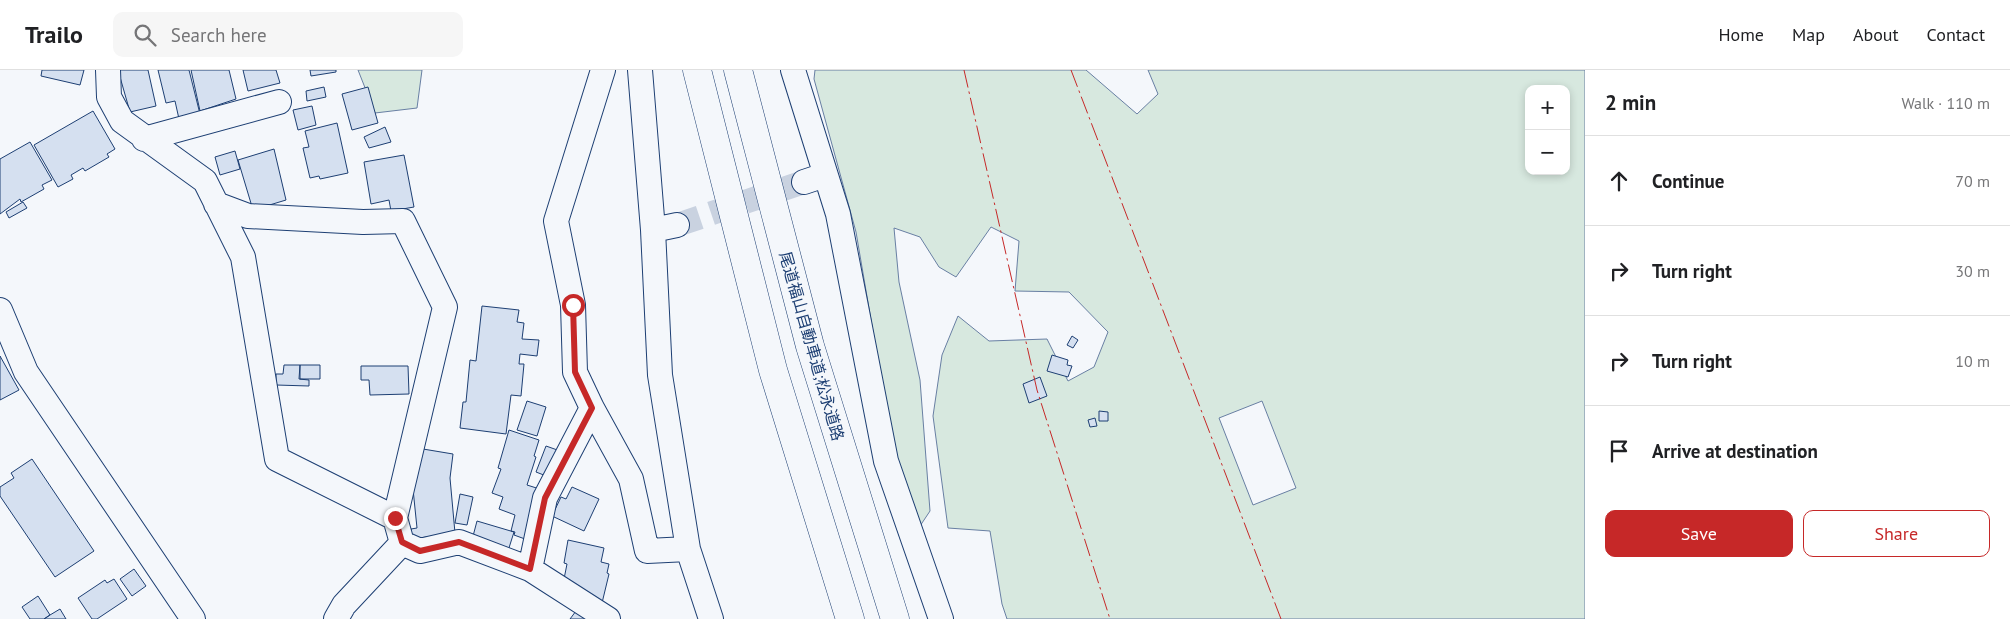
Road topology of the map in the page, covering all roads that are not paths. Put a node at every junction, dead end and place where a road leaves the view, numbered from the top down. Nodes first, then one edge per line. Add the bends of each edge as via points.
1 (108, 70) edge
2 (603, 70) edge
3 (640, 70) edge
4 (697, 70) edge
5 (738, 70) edge
6 (793, 70) edge
7 (279, 102) dead end
8 (144, 139) junction
9 (216, 204) junction
10 (677, 225) tunnel mouth
11 (653, 230) junction
12 (0, 310) edge
13 (592, 408) junction
14 (395, 518) junction
15 (402, 542) junction
16 (688, 549) junction
17 (530, 569) junction
18 (193, 619) edge
19 (336, 619) edge
20 (608, 619) edge
21 (711, 619) edge
22 (850, 619) edge
23 (894, 619) edge
24 (941, 619) edge

1 - 8 street via 109,97 122,121
2 - 13 street via 556,221 573,305 575,372
3 - 11 street
4 - 22 highway via 773,370
5 - 23 highway, 尾道福山自動車道;松永道路 via 810,346
6 - 24 street via 815,178 838,214 886,461
7 - 8 street
8 - 9 street via 205,181
9 - 14 street via 243,257 277,459
9 - 14 street via 248,216 403,221 444,307
10 - 11 street
11 - 16 street via 660,376
12 - 18 street via 26,372
13 - 16 street via 631,478 647,551
13 - 17 street via 545,498
14 - 15 street
15 - 17 street via 420,551 459,542
15 - 19 street
16 - 21 street
17 - 20 street

